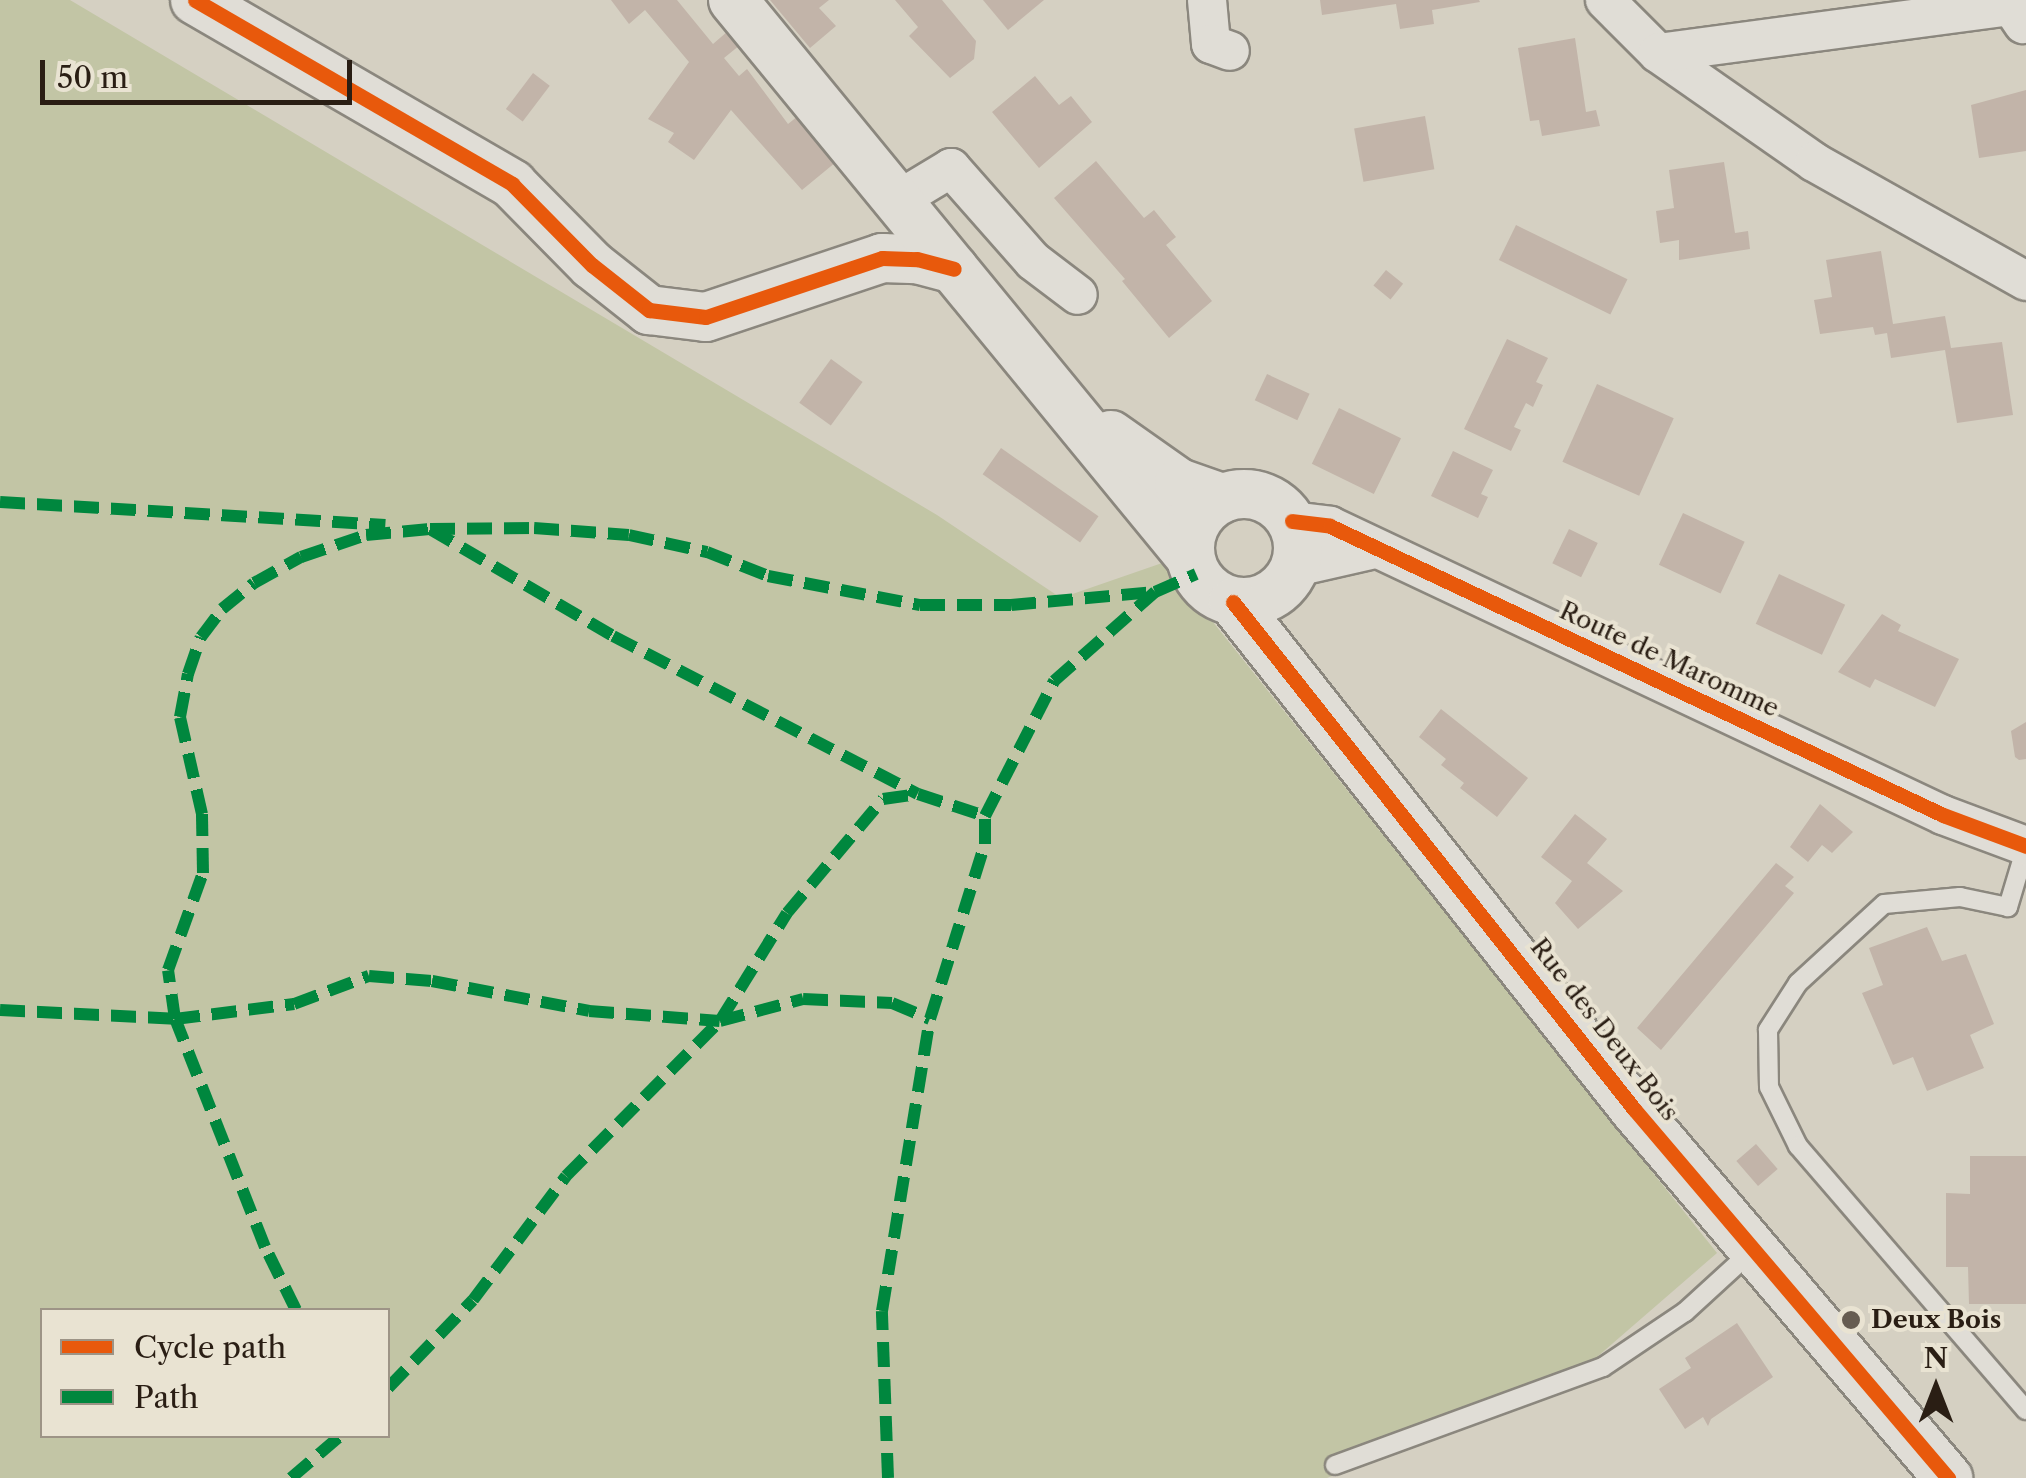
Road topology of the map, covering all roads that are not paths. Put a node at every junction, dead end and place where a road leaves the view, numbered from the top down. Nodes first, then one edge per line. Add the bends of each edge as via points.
1 (195, 0) edge
2 (732, 0) edge
3 (1208, 0) edge
4 (1605, 0) edge
5 (2023, 24) dead end
6 (1230, 52) dead end
7 (1658, 53) junction
8 (898, 200) junction
9 (954, 269) junction
10 (2026, 281) edge
11 (1078, 295) dead end
12 (1068, 404) junction
13 (1222, 498) junction
14 (1190, 557) junction
15 (1289, 559) junction
16 (1233, 602) junction
17 (1291, 673) junction
18 (2026, 847) edge
19 (1753, 1250) junction
20 (2026, 1410) edge
21 (1335, 1465) dead end
22 (1948, 1478) edge

1 - 9 street via 512,184 592,265 649,310 706,317 882,258
2 - 8 street
3 - 6 street via 1212,44
4 - 7 street
5 - 7 street via 2011,6
7 - 10 street via 1814,162
8 - 9 street
8 - 11 street via 951,168 1033,260
9 - 12 street
12 - 13 street via 1180,484
12 - 14 street
13 - 14 street via 1200,516
13 - 15 street via 1261,497
14 - 16 street via 1205,587
15 - 16 street via 1265,599
15 - 17 street, Rue des Deux Bois
15 - 18 street, Route de Maromme via 1375,548 1943,815
16 - 17 street, Rue des Deux Bois
17 - 19 street, Rue des Deux Bois via 1634,1110
18 - 20 lane via 2008,907 1960,897 1884,904 1798,984 1768,1030 1769,1087 1798,1146
19 - 21 lane via 1685,1312 1603,1367
19 - 22 street, Rue des Deux Bois

